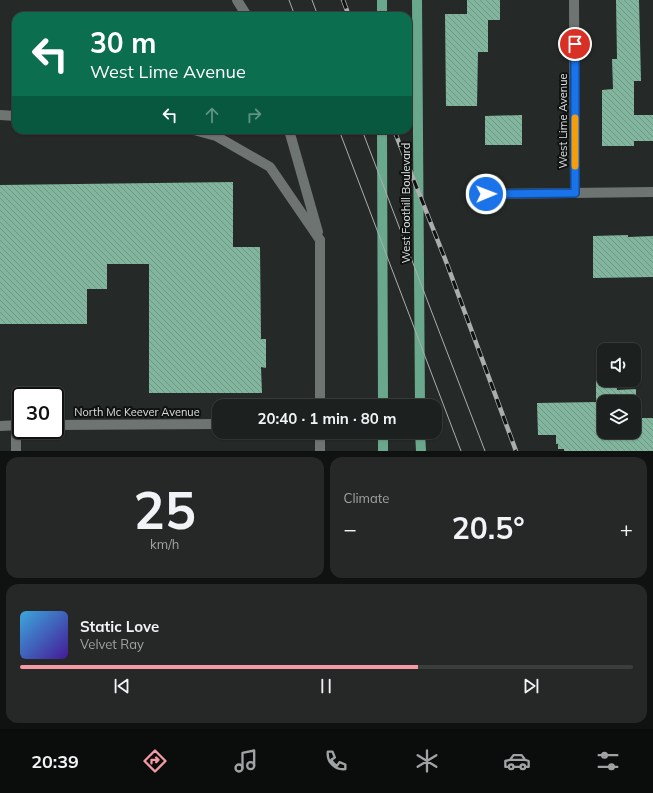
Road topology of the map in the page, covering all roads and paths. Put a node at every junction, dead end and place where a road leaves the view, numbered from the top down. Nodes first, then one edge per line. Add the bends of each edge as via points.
1 (237, 0) edge
2 (382, 0) edge
3 (417, 0) edge
4 (574, 0) edge
5 (244, 12) edge
6 (382, 12) edge
7 (0, 115) edge
8 (12, 116) edge
9 (209, 134) edge
10 (290, 134) edge
11 (382, 134) edge
12 (653, 192) edge
13 (575, 193) junction
14 (486, 194) dead end
15 (320, 240) junction
16 (320, 399) edge
17 (383, 399) edge
18 (420, 399) edge
19 (212, 424) edge
20 (12, 425) edge
21 (64, 425) edge
22 (0, 426) edge
23 (17, 439) edge
24 (320, 439) edge
25 (383, 439) edge
26 (420, 439) edge
27 (16, 451) edge
28 (320, 451) edge
29 (383, 451) edge
30 (420, 451) edge

1 - 5 street
2 - 6 main road
3 - 18 main road, West Foothill Boulevard
4 - 13 street, West Lime Avenue
7 - 8 street
9 - 15 street via 270,166
10 - 15 street
11 - 17 main road
12 - 13 street
13 - 14 street
15 - 16 street
19 - 21 street, North Mc Keever Avenue
20 - 22 street
23 - 27 street
24 - 28 street
25 - 29 main road
26 - 30 main road

